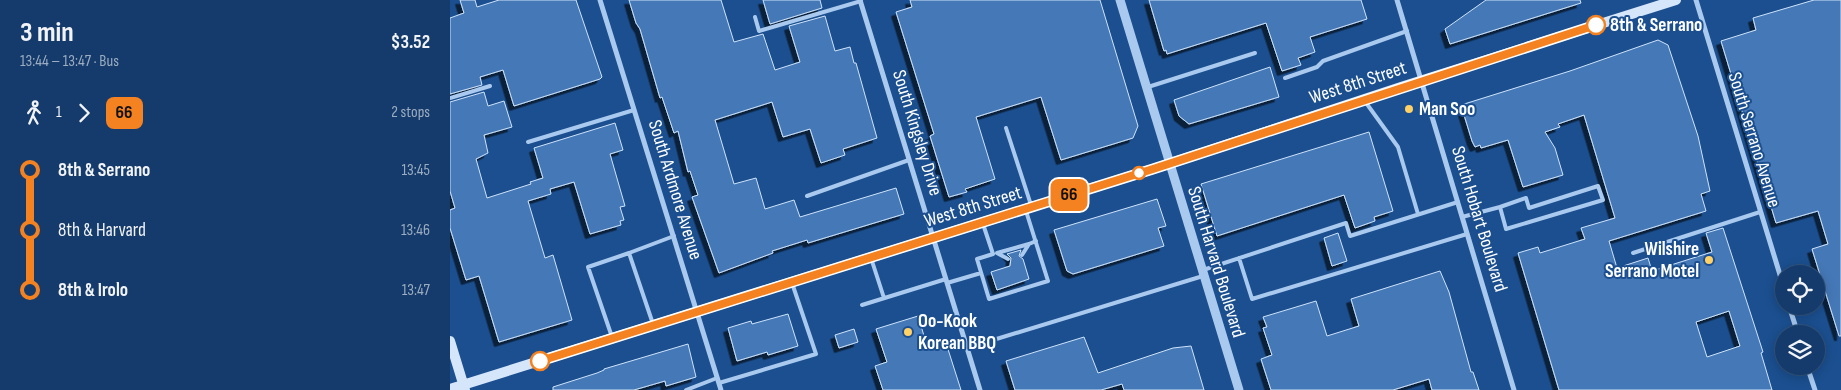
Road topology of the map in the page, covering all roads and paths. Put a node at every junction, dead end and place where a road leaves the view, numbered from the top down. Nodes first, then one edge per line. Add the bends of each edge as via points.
1 (600, 0) edge
2 (860, 0) edge
3 (1120, 0) edge
4 (1397, 0) edge
5 (1676, 0) edge
6 (1696, 0) edge
7 (755, 17) dead end
8 (1407, 31) junction
9 (1255, 52) dead end
10 (1285, 78) dead end
11 (1421, 80) junction
12 (490, 86) dead end
13 (1146, 88) junction
14 (450, 98) edge
15 (1364, 100) junction
16 (634, 110) junction
17 (1006, 128) dead end
18 (528, 142) dead end
19 (910, 160) junction
20 (1168, 164) junction
21 (807, 196) dead end
22 (1458, 202) junction
23 (1500, 207) junction
24 (1029, 208) junction
25 (1760, 212) junction
26 (1418, 214) junction
27 (1462, 217) junction
28 (983, 222) junction
29 (1467, 234) junction
30 (674, 236) junction
31 (933, 238) junction
32 (1036, 241) junction
33 (1029, 244) junction
34 (629, 253) junction
35 (1633, 253) dead end
36 (995, 254) junction
37 (1022, 255) dead end
38 (871, 258) junction
39 (1239, 258) junction
40 (1008, 259) dead end
41 (1777, 265) edge
42 (981, 273) junction
43 (1203, 273) junction
44 (946, 281) junction
45 (792, 283) junction
46 (884, 298) junction
47 (862, 305) dead end
48 (698, 313) junction
49 (654, 326) junction
50 (613, 339) junction
51 (450, 341) edge
52 (967, 348) junction
53 (1810, 375) edge
54 (718, 380) junction
55 (464, 388) edge
56 (450, 389) edge
57 (686, 390) edge
58 (721, 390) edge
59 (980, 390) edge
60 (1239, 390) edge
61 (1514, 390) edge
62 (1815, 390) edge

1 - 16 street, South Ardmore Avenue
2 - 7 lane via 759,31
2 - 19 street, South Kingsley Drive
3 - 13 street, South Harvard Boulevard
4 - 8 street, South Hobart Boulevard
5 - 11 main road, West 8th Street
6 - 25 street, South Serrano Avenue
8 - 10 lane via 1323,60 1317,67
8 - 11 street, South Hobart Boulevard
9 - 13 lane
11 - 15 main road, West 8th Street
11 - 22 street, South Hobart Boulevard
12 - 14 lane
13 - 20 street, South Harvard Boulevard
15 - 20 main road, West 8th Street
15 - 26 lane via 1398,147
16 - 18 lane
16 - 30 street, South Ardmore Avenue
17 - 24 lane
19 - 21 lane
19 - 31 street, South Kingsley Drive
20 - 24 main road, West 8th Street
20 - 43 street, South Harvard Boulevard
22 - 26 lane
22 - 27 street, South Hobart Boulevard
23 - 23 lane via 1506,229 1602,200 1598,186 1529,208 1526,198
23 - 27 lane
24 - 28 main road, West 8th Street
24 - 32 lane
25 - 35 lane
25 - 41 street, South Serrano Avenue
26 - 39 lane via 1350,236 1346,223
27 - 29 street, South Hobart Boulevard
28 - 31 main road, West 8th Street
28 - 36 lane
29 - 39 lane via 1252,299
29 - 61 street, South Hobart Boulevard
30 - 34 lane
30 - 48 street, South Ardmore Avenue
31 - 38 main road, West 8th Street
31 - 44 street, South Kingsley Drive
32 - 33 lane
32 - 42 lane via 1048,281 989,300
33 - 36 lane
33 - 37 lane
34 - 49 lane
34 - 50 lane via 588,267
36 - 40 lane
36 - 42 lane via 977,259
38 - 45 main road, West 8th Street
38 - 46 lane
39 - 43 lane
42 - 44 lane
43 - 52 lane
43 - 60 street, South Harvard Boulevard
44 - 46 lane
44 - 52 street, South Kingsley Drive
45 - 48 main road, West 8th Street
45 - 54 lane via 816,354
46 - 47 lane
48 - 49 main road, West 8th Street
48 - 54 street, South Ardmore Avenue
49 - 50 main road, West 8th Street
50 - 55 main road, West 8th Street
51 - 55 main road
52 - 59 street, South Kingsley Drive
53 - 62 street
54 - 57 lane
54 - 58 street, South Ardmore Avenue
55 - 56 main road, West 8th Street

